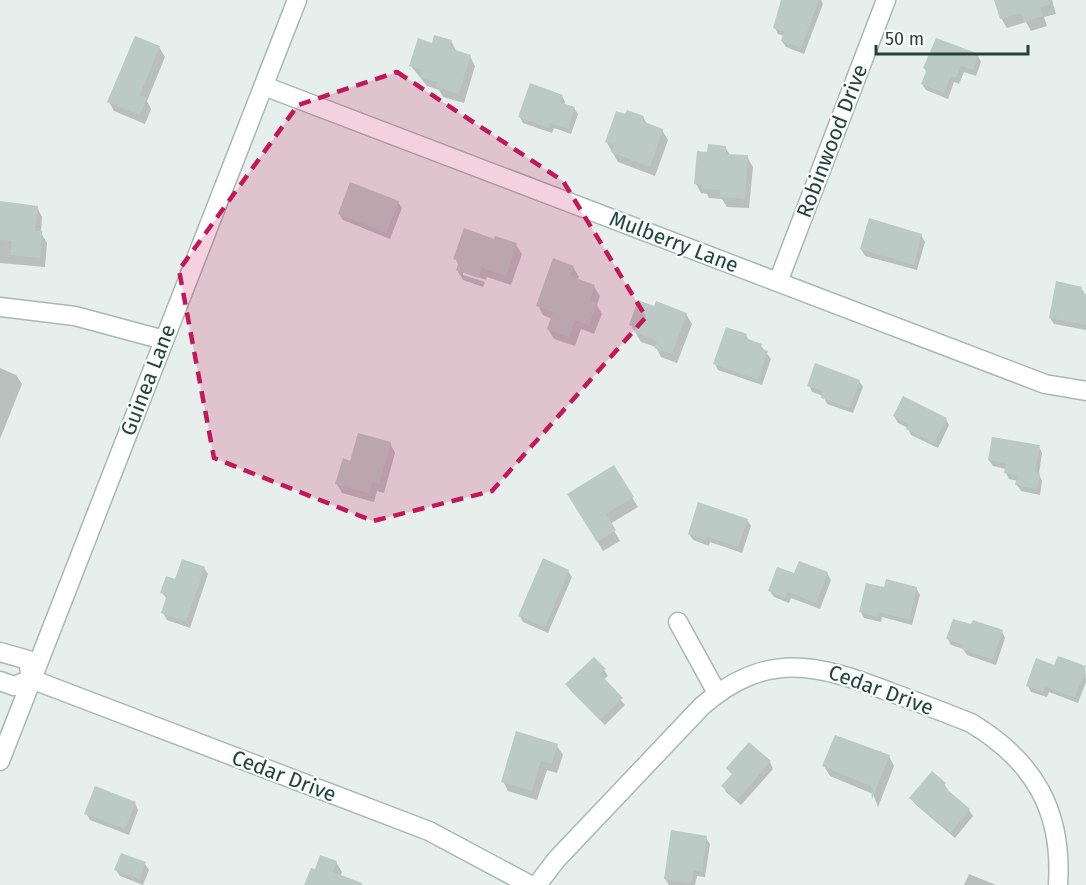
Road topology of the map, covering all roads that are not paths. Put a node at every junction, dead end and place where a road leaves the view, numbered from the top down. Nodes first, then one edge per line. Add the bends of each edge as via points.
1 (297, 0) edge
2 (886, 0) edge
3 (264, 86) junction
4 (778, 282) junction
5 (0, 307) edge
6 (164, 340) junction
7 (1086, 391) edge
8 (678, 622) dead end
9 (0, 652) edge
10 (31, 679) junction
11 (0, 681) edge
12 (717, 693) junction
13 (0, 761) edge
14 (530, 885) edge
15 (537, 885) edge
16 (1058, 885) edge

1 - 3 street, Guinea Lane
2 - 4 street, Robinwood Drive
3 - 4 street, Mulberry Lane
3 - 6 street, Guinea Lane
4 - 7 street, Mulberry Lane via 1046,384
5 - 6 street via 75,316
6 - 10 street, Guinea Lane
8 - 12 street
9 - 10 street via 28,660
10 - 11 street via 14,686
10 - 13 street, Guinea Lane
10 - 14 street, Cedar Drive via 429,831
12 - 15 street, Cedar Drive via 556,860
12 - 16 street, Cedar Drive via 770,670 818,668 971,723 1015,755 1041,791 1057,843

